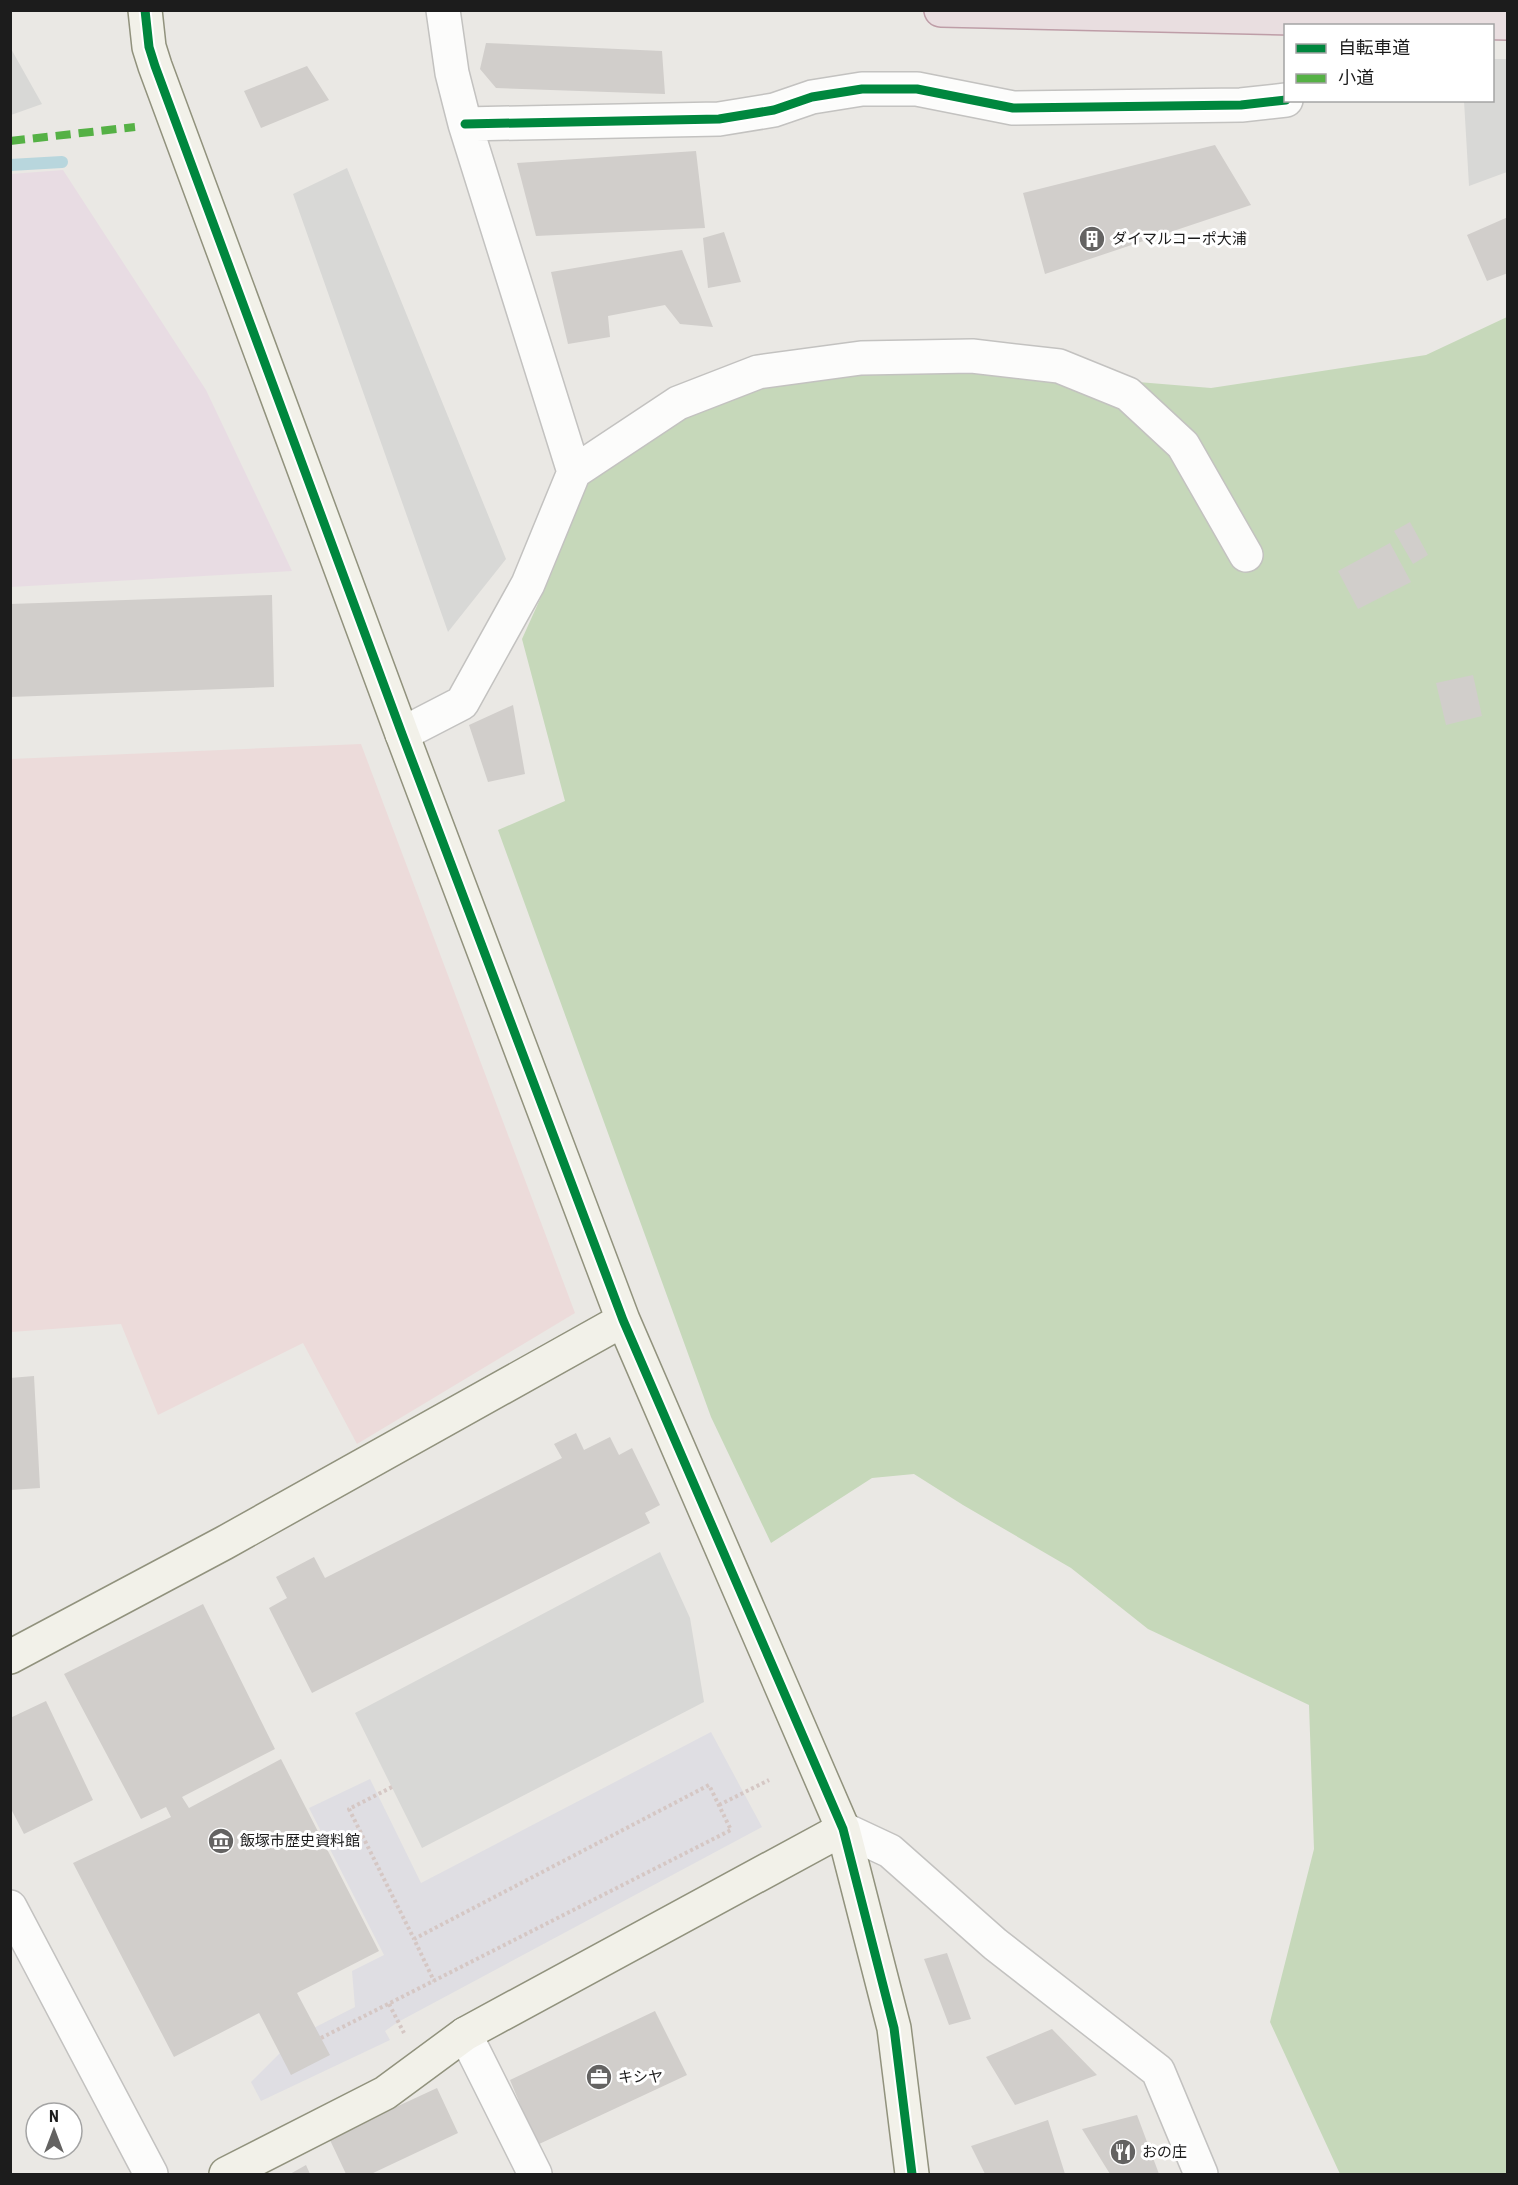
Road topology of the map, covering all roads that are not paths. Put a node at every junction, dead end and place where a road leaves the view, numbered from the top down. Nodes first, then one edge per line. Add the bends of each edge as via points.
1 (145, 10) edge
2 (443, 10) edge
3 (941, 10) edge
4 (1508, 23) edge
5 (1284, 100) edge
6 (465, 124) junction
7 (574, 472) junction
8 (1246, 555) dead end
9 (402, 734) junction
10 (623, 1320) junction
11 (10, 1657) edge
12 (843, 1829) junction
13 (10, 1907) edge
14 (465, 2034) junction
15 (151, 2175) edge
16 (226, 2175) edge
17 (535, 2175) edge
18 (912, 2175) edge
19 (1201, 2175) edge

1 - 9 street via 148,47
2 - 6 street via 452,73
3 - 4 highway
5 - 6 street via 1241,105 1013,108 917,89 861,89 720,119
6 - 7 street
7 - 8 street via 678,403 758,372 872,358 972,356 1059,366 1128,394 1183,445
7 - 9 street via 528,584 462,703
9 - 10 street
10 - 11 street via 224,1543
10 - 12 street
12 - 14 street
12 - 18 street via 894,2028
12 - 19 street via 890,1851 995,1944 1158,2071
13 - 15 street
14 - 16 street via 386,2092
14 - 17 street

